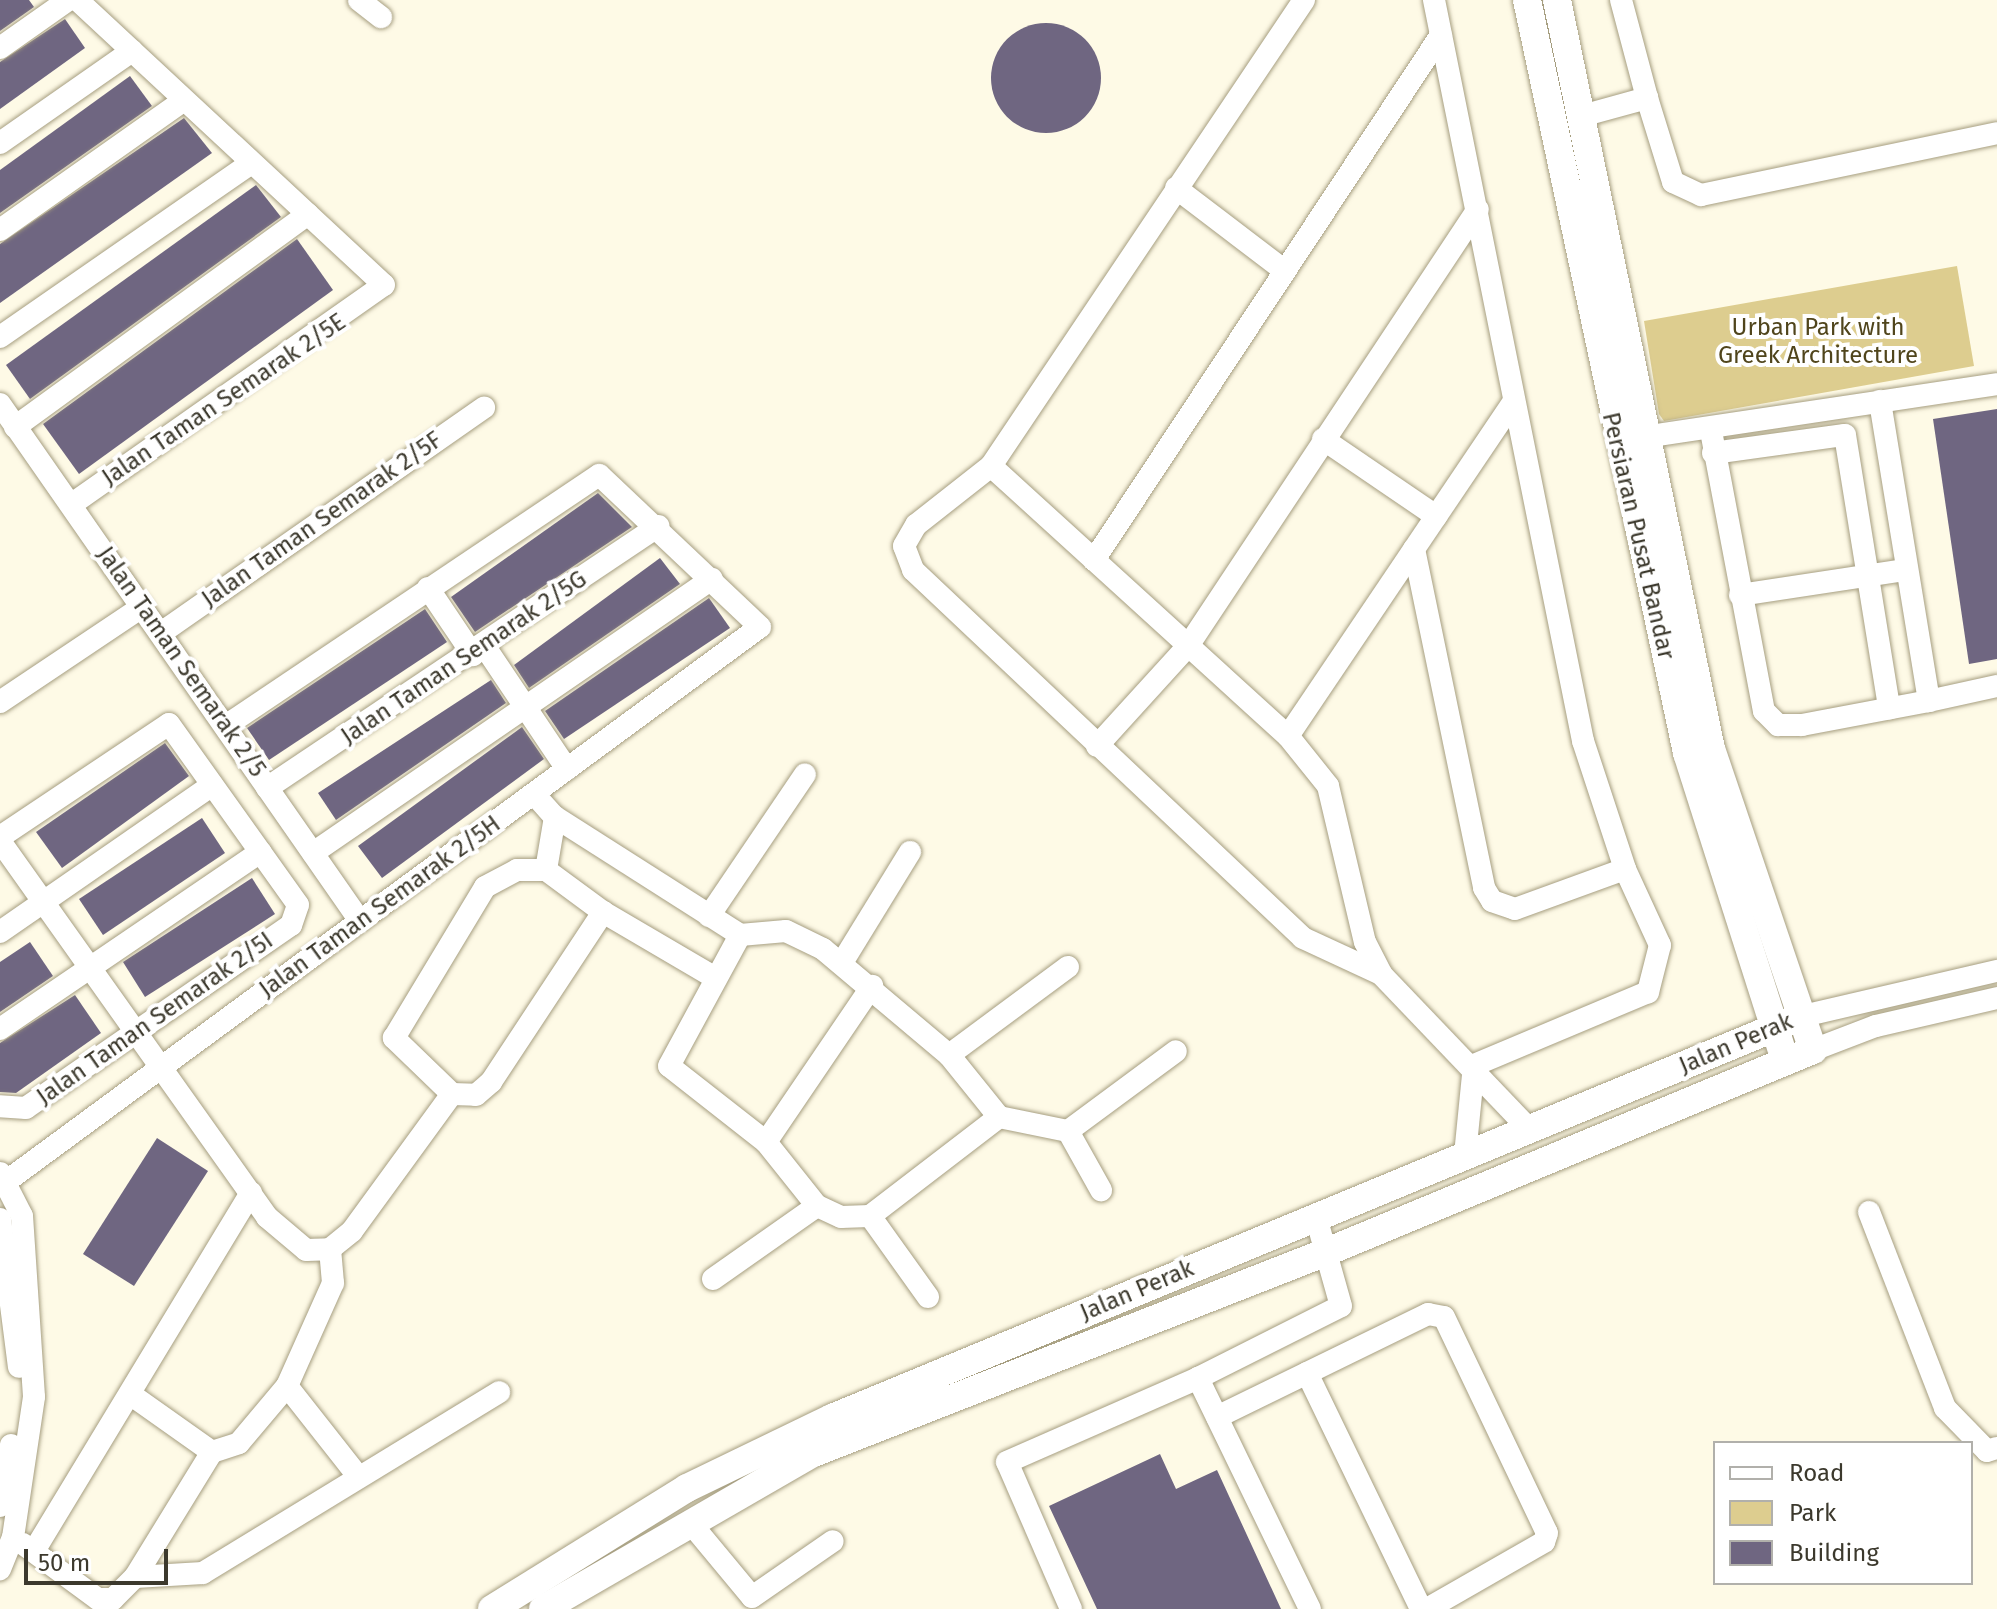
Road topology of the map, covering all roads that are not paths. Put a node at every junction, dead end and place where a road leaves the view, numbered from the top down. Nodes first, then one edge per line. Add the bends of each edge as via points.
1 (68, 0) edge
2 (77, 0) edge
3 (359, 0) edge
4 (1304, 0) edge
5 (1434, 0) edge
6 (1527, 0) edge
7 (1557, 0) edge
8 (1621, 0) edge
9 (381, 17) dead end
10 (1441, 35) junction
11 (0, 48) edge
12 (132, 51) junction
13 (1647, 98) junction
14 (184, 100) junction
15 (1578, 117) junction
16 (1997, 133) edge
17 (0, 143) edge
18 (251, 163) junction
19 (1176, 188) junction
20 (1478, 209) junction
21 (308, 214) junction
22 (0, 230) edge
23 (1285, 271) junction
24 (0, 337) edge
25 (1997, 384) edge
26 (1880, 401) junction
27 (0, 404) edge
28 (1512, 404) junction
29 (484, 408) dead end
30 (15, 427) junction
31 (1644, 437) junction
32 (1323, 439) junction
33 (1712, 442) junction
34 (991, 466) junction
35 (72, 504) junction
36 (1436, 516) junction
37 (659, 526) junction
38 (1414, 549) junction
39 (1094, 560) junction
40 (1906, 570) junction
41 (1869, 572) junction
42 (712, 579) junction
43 (428, 588) junction
44 (1740, 595) junction
45 (142, 607) junction
46 (161, 633) junction
47 (1188, 646) junction
48 (479, 651) junction
49 (1997, 686) edge
50 (1929, 701) junction
51 (0, 702) edge
52 (1889, 708) junction
53 (527, 709) junction
54 (225, 726) junction
55 (1288, 736) junction
56 (1097, 746) junction
57 (567, 769) junction
58 (805, 774) dead end
59 (212, 785) junction
60 (267, 788) junction
61 (534, 794) junction
62 (555, 817) junction
63 (0, 839) edge
64 (260, 852) junction
65 (910, 852) dead end
66 (313, 853) junction
67 (1625, 869) junction
68 (546, 870) junction
69 (43, 901) junction
70 (603, 912) junction
71 (709, 916) junction
72 (360, 921) junction
73 (0, 932) edge
74 (740, 935) junction
75 (843, 961) junction
76 (90, 967) junction
77 (1068, 967) dead end
78 (1997, 971) edge
79 (1381, 974) junction
80 (712, 976) junction
81 (872, 986) junction
82 (1997, 998) edge
83 (1803, 1016) junction
84 (1775, 1028) junction
85 (0, 1029) edge
86 (136, 1032) junction
87 (1813, 1050) junction
88 (1176, 1051) dead end
89 (949, 1055) junction
90 (1786, 1063) junction
91 (1474, 1065) junction
92 (161, 1067) junction
93 (452, 1094) junction
94 (5, 1108) edge
95 (999, 1117) junction
96 (1529, 1129) junction
97 (1068, 1131) junction
98 (766, 1142) junction
99 (1454, 1160) junction
100 (2, 1180) edge
101 (1499, 1181) junction
102 (1101, 1190) dead end
103 (251, 1192) junction
104 (817, 1206) junction
105 (1869, 1212) dead end
106 (870, 1216) junction
107 (1316, 1217) junction
108 (0, 1219) edge
109 (330, 1249) junction
110 (1329, 1251) junction
111 (713, 1279) dead end
112 (928, 1297) dead end
113 (1307, 1373) junction
114 (1198, 1378) junction
115 (287, 1386) junction
116 (499, 1392) dead end
117 (130, 1394) junction
118 (1217, 1417) junction
119 (1997, 1448) edge
120 (212, 1452) junction
121 (357, 1475) junction
122 (0, 1506) edge
123 (693, 1526) junction
124 (13, 1537) junction
125 (833, 1541) dead end
126 (34, 1551) junction
127 (0, 1570) edge
128 (135, 1577) junction
129 (757, 1603) edge
130 (492, 1609) edge
131 (543, 1609) edge
132 (1071, 1609) edge
133 (1310, 1609) edge
134 (1421, 1609) edge
135 (1427, 1609) edge

1 - 11 street
2 - 12 street
3 - 9 street
4 - 19 street
5 - 10 street
6 - 84 main road, Persiaran Pusat Bandar via 1687,753
7 - 15 main road, Persiaran Pusat Bandar
8 - 13 street
10 - 20 street
10 - 23 street
12 - 14 street
12 - 17 street
13 - 15 street
13 - 16 street via 1673,182 1701,195
14 - 18 street
14 - 22 street
15 - 31 main road, Persiaran Pusat Bandar
18 - 21 street
18 - 24 street
19 - 23 street
19 - 34 street
20 - 28 street
20 - 32 street
21 - 30 street
21 - 35 street, Jalan Taman Semarak 2/5E via 379,274 384,285 376,295
23 - 39 street
25 - 26 street
26 - 33 street
26 - 40 street
27 - 30 street, Jalan Taman Semarak 2/5
28 - 36 street
28 - 67 street via 1583,741
29 - 46 street, Jalan Taman Semarak 2/5F
30 - 35 street, Jalan Taman Semarak 2/5
31 - 33 street
31 - 83 main road, Persiaran Pusat Bandar via 1711,749
32 - 36 street
32 - 47 street
33 - 41 street via 1845,435
33 - 44 street
34 - 39 street
34 - 56 street via 916,525 904,546 913,570
35 - 45 street, Jalan Taman Semarak 2/5
36 - 38 street
37 - 42 street
37 - 43 street via 599,475
37 - 48 street, Jalan Taman Semarak 2/5G
38 - 55 street
38 - 67 street via 1484,888 1515,909
39 - 47 street
40 - 41 street
40 - 50 street
41 - 44 street
41 - 52 street
42 - 53 street
42 - 57 street, Jalan Taman Semarak 2/5H via 760,627
43 - 48 street
43 - 54 street
44 - 52 street via 1764,711 1778,725
45 - 46 street, Jalan Taman Semarak 2/5
45 - 51 street
46 - 54 street, Jalan Taman Semarak 2/5
47 - 55 street
47 - 56 street
48 - 53 street
48 - 60 street, Jalan Taman Semarak 2/5G
49 - 50 street
50 - 52 street
53 - 57 street
53 - 66 street
54 - 60 street, Jalan Taman Semarak 2/5
55 - 79 street via 1328,786 1365,942
56 - 79 street via 1303,938
57 - 61 street, Jalan Taman Semarak 2/5H
58 - 71 street
59 - 63 street via 165,724
59 - 64 street
59 - 69 street
60 - 66 street, Jalan Taman Semarak 2/5
61 - 62 street
61 - 72 street, Jalan Taman Semarak 2/5H
62 - 68 street
62 - 71 street
63 - 69 street
64 - 76 street
64 - 86 street, Jalan Taman Semarak 2/5I via 298,905 297,918
65 - 75 street
66 - 72 street, Jalan Taman Semarak 2/5
67 - 91 street via 1660,945 1648,992
68 - 70 street
68 - 93 street via 517,870 485,887 399,1020 394,1038 404,1054
69 - 73 street
69 - 76 street
70 - 80 street
70 - 93 street via 491,1082 476,1095
71 - 74 street
72 - 92 street, Jalan Taman Semarak 2/5H
74 - 75 street via 786,931
74 - 80 street
75 - 81 street
76 - 85 street
76 - 86 street
77 - 89 street
78 - 83 street
79 - 91 street
80 - 98 street via 669,1066
81 - 89 street
81 - 98 street
82 - 87 street via 1876,1026
83 - 84 main road, Jalan Perak
83 - 87 main road, Persiaran Pusat Bandar
84 - 90 main road, Persiaran Pusat Bandar
84 - 96 main road, Jalan Perak
86 - 92 street
86 - 94 street, Jalan Taman Semarak 2/5I via 26,1108
87 - 90 main road, Jalan Perak
88 - 97 street
89 - 95 street
90 - 101 main road, Jalan Perak
91 - 96 street
91 - 99 street
92 - 100 street, Jalan Taman Semarak 2/5H
92 - 103 street
93 - 109 street via 352,1231
95 - 97 street
95 - 106 street
96 - 99 main road, Jalan Perak
97 - 102 street
98 - 104 street
99 - 101 main road via 1482,1167
99 - 107 main road, Jalan Perak
100 - 124 street via 22,1216 34,1397
101 - 110 main road, Jalan Perak
103 - 109 street via 267,1217 306,1250
103 - 117 street
104 - 106 street via 841,1217
104 - 111 street
105 - 119 street via 1945,1408 1987,1451
106 - 112 street
107 - 110 street
107 - 130 main road, Jalan Perak via 832,1418 687,1488
108 - 122 street via 21,1385
109 - 115 street via 333,1283
110 - 114 street via 1341,1306
110 - 123 main road, Jalan Perak via 811,1454
113 - 118 street
113 - 134 street
113 - 135 street via 1428,1314 1444,1317 1547,1533 1544,1542
114 - 118 street
114 - 132 street via 1007,1462
115 - 120 street via 239,1443
115 - 121 street
116 - 121 street
117 - 120 street
117 - 126 street
118 - 133 street
120 - 128 street
121 - 128 street via 203,1573
123 - 129 street
123 - 131 main road, Jalan Perak
124 - 126 street
124 - 127 street
125 - 129 street
126 - 128 street via 98,1599 113,1599

